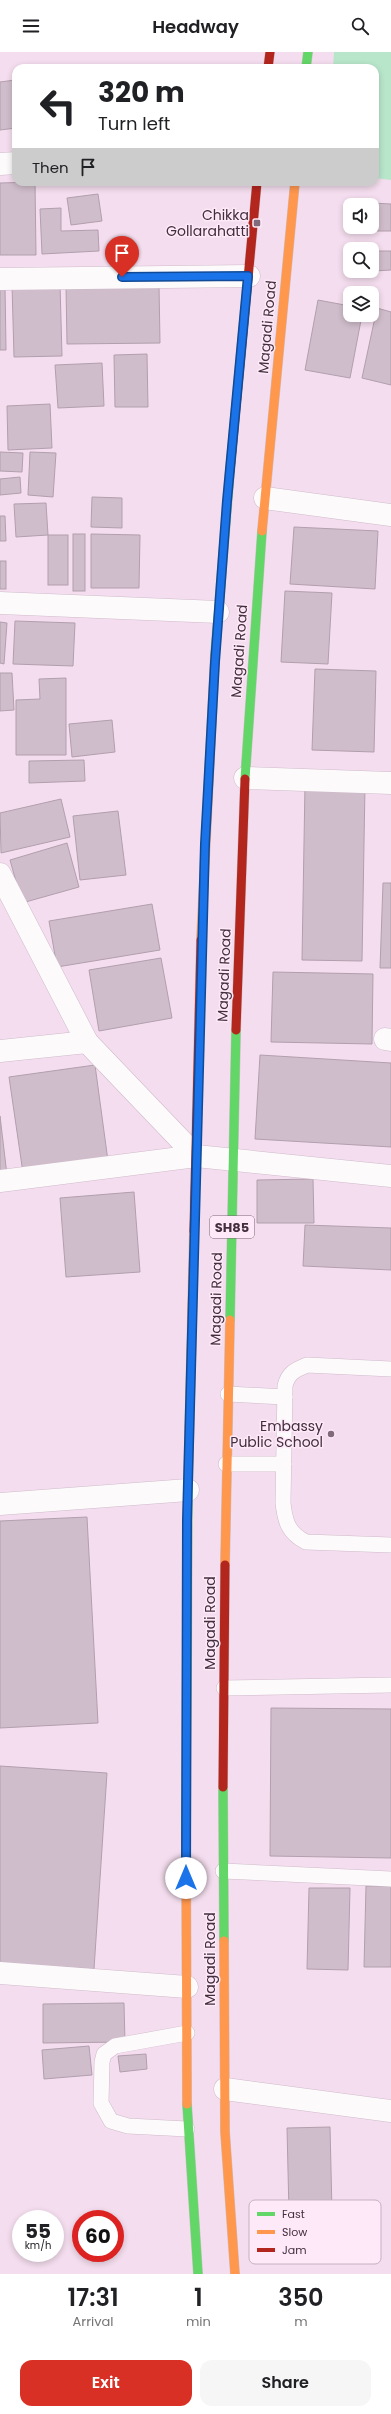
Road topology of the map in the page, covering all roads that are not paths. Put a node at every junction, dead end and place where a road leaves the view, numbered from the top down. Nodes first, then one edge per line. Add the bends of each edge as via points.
1 (270, 52) edge
2 (308, 52) edge
3 (268, 64) edge
4 (306, 64) edge
5 (12, 163) edge
6 (0, 164) edge
7 (257, 186) edge
8 (295, 186) edge
9 (248, 276) junction
10 (0, 278) edge
11 (265, 498) junction
12 (391, 515) edge
13 (0, 603) edge
14 (218, 612) junction
15 (245, 778) junction
16 (391, 783) edge
17 (0, 875) edge
18 (87, 1042) junction
19 (0, 1051) edge
20 (196, 1156) junction
21 (233, 1158) junction
22 (391, 1176) edge
23 (0, 1181) edge
24 (391, 1369) edge
25 (228, 1394) junction
26 (285, 1397) junction
27 (226, 1464) junction
28 (284, 1464) junction
29 (188, 1490) junction
30 (0, 1504) edge
31 (391, 1545) edge
32 (391, 1685) edge
33 (224, 1688) junction
34 (223, 1870) junction
35 (391, 1879) edge
36 (0, 1973) edge
37 (187, 1987) junction
38 (186, 2034) junction
39 (225, 2089) junction
40 (391, 2111) edge
41 (187, 2129) junction
42 (198, 2274) edge
43 (235, 2274) edge

1 - 3 main road
2 - 4 main road
5 - 6 street
7 - 9 main road, Magadi Road / SH85
8 - 11 main road, Magadi Road / SH85
9 - 10 street
9 - 14 main road, Magadi Road / SH85
11 - 12 street
11 - 15 main road, Magadi Road / SH85
13 - 14 street
14 - 20 main road, Magadi Road / SH85 via 205,829
15 - 16 street
15 - 21 main road, Magadi Road / SH85
17 - 18 street
18 - 19 street
18 - 20 street
20 - 21 street
20 - 23 street
20 - 29 main road, Magadi Road / SH85
21 - 22 street
21 - 25 main road, Magadi Road / SH85
24 - 26 lane via 307,1365 288,1376
25 - 26 lane
25 - 27 main road, Magadi Road / SH85
26 - 28 lane
27 - 28 lane
27 - 33 main road, Magadi Road / SH85
28 - 31 lane via 285,1522 295,1536 306,1542
29 - 30 street
29 - 37 main road, Magadi Road / SH85
32 - 33 lane
33 - 34 main road, Magadi Road / SH85
34 - 35 lane
34 - 39 main road, Magadi Road / SH85
36 - 37 street
37 - 38 main road, Magadi Road / SH85
38 - 41 main road, Magadi Road / SH85
38 - 41 lane via 115,2046 104,2054 101,2103 111,2121 128,2126
39 - 40 street
39 - 43 main road, Magadi Road / SH85 via 225,2132
41 - 42 main road, Magadi Road / SH85

